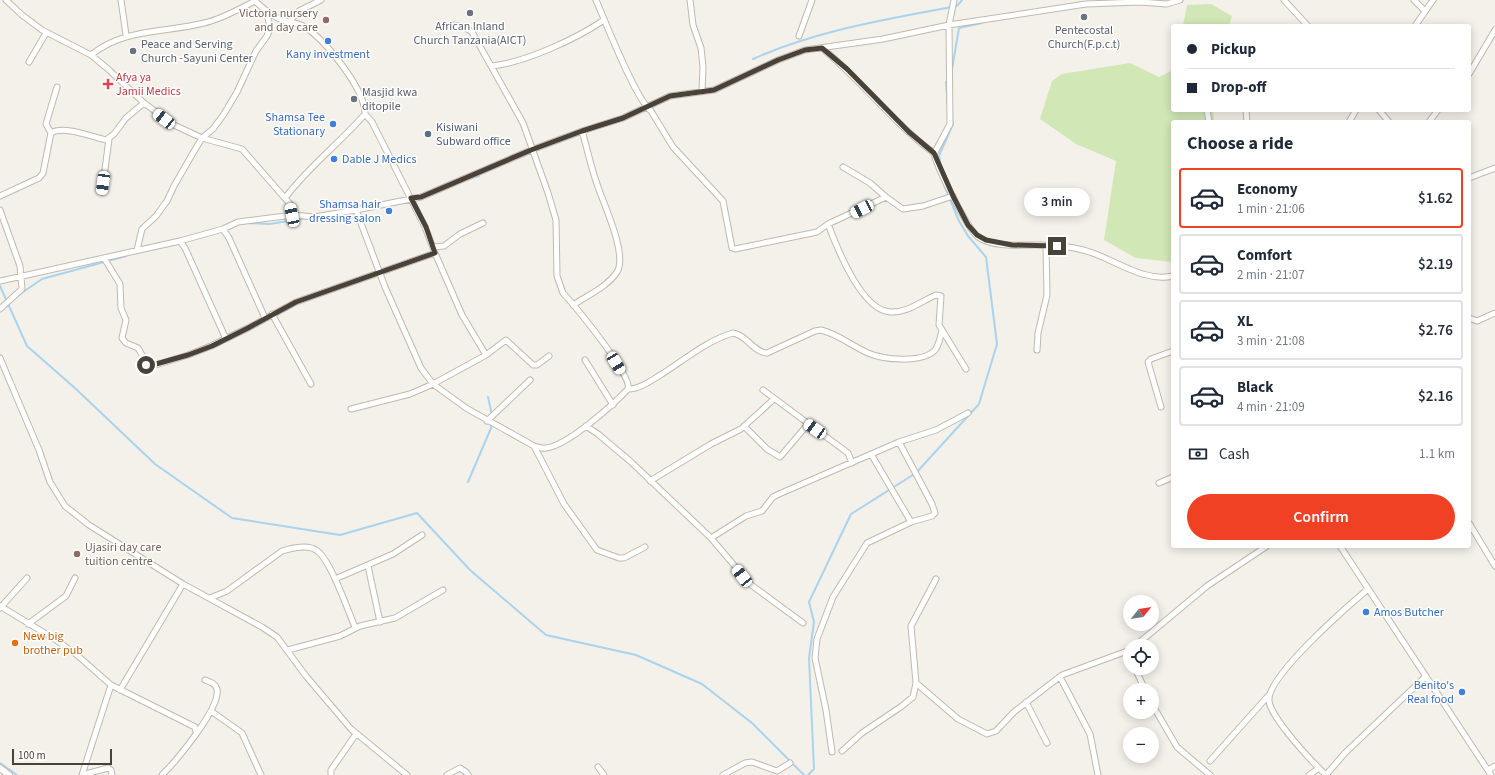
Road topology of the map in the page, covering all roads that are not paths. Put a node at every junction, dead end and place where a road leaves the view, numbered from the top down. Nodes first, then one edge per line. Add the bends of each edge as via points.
1 (6, 0) edge
2 (121, 0) edge
3 (255, 0) edge
4 (321, 0) edge
5 (596, 0) edge
6 (690, 0) edge
7 (812, 0) edge
8 (954, 0) edge
9 (1180, 0) edge
10 (1284, 0) edge
11 (1414, 0) edge
12 (1433, 0) edge
13 (1116, 2) edge
14 (1425, 11) junction
15 (267, 12) junction
16 (604, 20) junction
17 (289, 22) junction
18 (1306, 24) edge
19 (1416, 24) edge
20 (454, 25) dead end
21 (950, 25) junction
22 (1495, 30) edge
23 (46, 32) junction
24 (126, 35) junction
25 (799, 36) dead end
26 (822, 48) junction
27 (90, 55) junction
28 (29, 62) dead end
29 (492, 66) junction
30 (1471, 71) edge
31 (57, 87) dead end
32 (702, 91) junction
33 (144, 103) junction
34 (645, 107) junction
35 (1381, 112) edge
36 (1436, 112) edge
37 (365, 114) junction
38 (1387, 120) edge
39 (1430, 120) edge
40 (582, 131) junction
41 (51, 133) junction
42 (110, 138) junction
43 (202, 138) junction
44 (531, 150) junction
45 (934, 153) junction
46 (1495, 163) edge
47 (843, 167) dead end
48 (1492, 169) edge
49 (1471, 177) edge
50 (102, 192) dead end
51 (0, 196) edge
52 (953, 196) junction
53 (886, 197) junction
54 (285, 198) junction
55 (411, 198) junction
56 (0, 210) edge
57 (356, 210) junction
58 (292, 215) junction
59 (483, 223) dead end
60 (828, 224) junction
61 (223, 229) junction
62 (180, 241) junction
63 (1046, 244) junction
64 (433, 247) junction
65 (137, 250) junction
66 (435, 253) junction
67 (104, 258) junction
68 (380, 273) junction
69 (1171, 276) edge
70 (22, 277) junction
71 (0, 281) edge
72 (573, 305) junction
73 (0, 309) edge
74 (1495, 313) edge
75 (272, 314) junction
76 (265, 318) junction
77 (1471, 319) edge
78 (942, 331) junction
79 (226, 339) junction
80 (1037, 350) dead end
81 (1171, 351) edge
82 (486, 356) junction
83 (549, 356) dead end
84 (0, 358) edge
85 (585, 360) dead end
86 (966, 369) dead end
87 (530, 380) dead end
88 (311, 384) dead end
89 (433, 384) junction
90 (628, 389) junction
91 (763, 390) dead end
92 (774, 399) junction
93 (614, 404) junction
94 (1161, 407) dead end
95 (351, 409) dead end
96 (968, 413) dead end
97 (487, 421) junction
98 (808, 424) junction
99 (586, 426) junction
100 (744, 426) junction
101 (899, 442) junction
102 (534, 446) junction
103 (872, 454) junction
104 (852, 463) junction
105 (1171, 478) edge
106 (650, 481) junction
107 (1159, 483) dead end
108 (911, 522) junction
109 (1471, 526) edge
110 (422, 535) dead end
111 (711, 538) junction
112 (644, 547) dead end
113 (1264, 548) edge
114 (1341, 548) edge
115 (368, 566) junction
116 (1495, 566) edge
117 (27, 578) dead end
118 (74, 578) dead end
119 (335, 579) junction
120 (936, 579) dead end
121 (183, 584) junction
122 (1368, 589) junction
123 (443, 590) dead end
124 (210, 598) junction
125 (0, 607) edge
126 (380, 622) junction
127 (803, 622) dead end
128 (28, 624) junction
129 (355, 627) junction
130 (1144, 639) edge
131 (288, 650) junction
132 (1123, 653) edge
133 (1426, 676) junction
134 (1060, 677) junction
135 (205, 680) dead end
136 (916, 683) junction
137 (111, 685) junction
138 (120, 690) junction
139 (1268, 696) junction
140 (1026, 702) junction
141 (211, 710) junction
142 (1159, 716) edge
143 (196, 732) junction
144 (356, 734) junction
145 (1047, 743) dead end
146 (842, 751) dead end
147 (832, 752) dead end
148 (1210, 761) dead end
149 (790, 763) dead end
150 (1495, 766) edge
151 (598, 767) dead end
152 (0, 768) edge
153 (1319, 768) junction
154 (1489, 773) edge
155 (9, 775) edge
156 (82, 775) edge
157 (112, 775) edge
158 (162, 775) edge
159 (261, 775) edge
160 (330, 775) edge
161 (407, 775) edge
162 (447, 775) edge
163 (468, 775) edge
164 (604, 775) edge
165 (723, 775) edge
166 (1098, 775) edge
167 (1210, 775) edge
168 (1309, 775) edge
169 (1326, 775) edge

1 - 23 street via 22,16
2 - 24 street
3 - 15 street
3 - 24 street via 205,23
4 - 17 street via 299,11
5 - 16 street
6 - 32 street via 693,25 701,48
7 - 25 street
8 - 21 street
9 - 13 street via 1167,4
10 - 18 street
11 - 14 street
12 - 14 street
13 - 21 street via 1086,4
14 - 19 street
15 - 17 street
15 - 43 street via 270,22 267,36 256,51 224,114 213,129
16 - 29 street via 588,31 538,53
16 - 34 street
17 - 37 street via 298,23 313,33 344,68 365,105
20 - 29 street via 472,32
21 - 26 street
21 - 45 street via 950,124
22 - 30 street
23 - 27 street
23 - 28 street
24 - 27 street
26 - 32 street via 805,50 714,90
26 - 45 street
27 - 33 street via 108,68
29 - 44 street via 523,123
31 - 41 street via 46,124
32 - 34 street via 670,96
33 - 42 street via 126,118
33 - 43 street via 174,125
34 - 40 street via 623,118
34 - 60 street via 651,111 673,147 723,201 732,248 817,232
35 - 38 street
36 - 39 street
37 - 54 street via 346,137 303,176
37 - 55 street via 372,122
40 - 44 street
40 - 72 street via 621,262 617,272 609,280
41 - 42 street via 57,130 72,131 106,140
41 - 51 street via 40,178
42 - 50 street
43 - 54 street via 242,149
43 - 65 street via 167,201 142,229
44 - 55 street via 421,197
44 - 72 street via 556,220 559,285
45 - 52 street
46 - 48 street
47 - 53 street via 866,180
48 - 49 street
52 - 53 street via 906,210
52 - 63 street via 968,225 980,238 1012,245
53 - 60 street
54 - 58 street via 290,204
55 - 57 street
55 - 64 street
56 - 70 street
57 - 58 street via 314,217
57 - 68 street
58 - 61 street via 238,222
59 - 64 street via 460,234 444,246
60 - 78 street via 843,259 872,303 890,312 912,308 932,296 940,295 942,299 938,322
61 - 62 street
61 - 76 street
62 - 65 street
62 - 79 street via 213,306
63 - 69 street via 1089,251 1142,273
63 - 80 street via 1048,286
64 - 66 street
65 - 67 street
66 - 68 street
66 - 82 street via 462,315
67 - 70 street
67 - 79 street via 120,284 121,308 126,320 122,338 126,343 138,348 149,366 188,355
68 - 75 street via 296,302
68 - 89 street via 413,353
70 - 71 street
70 - 73 street via 22,289
72 - 90 street via 600,338 627,380
74 - 77 street via 1477,321
75 - 76 street
75 - 88 street
76 - 79 street
78 - 86 street
78 - 90 street via 937,348 933,352 905,359 872,355 821,330 767,353 733,333 648,382
81 - 94 street via 1148,362
82 - 83 street via 507,340 533,365 538,365
82 - 89 street
84 - 121 street via 50,482 65,506 90,525
85 - 93 street
87 - 97 street
89 - 95 street via 410,394
89 - 97 street
90 - 93 street
91 - 92 street
92 - 98 street
92 - 100 street
93 - 99 street
96 - 101 street via 936,430
97 - 102 street
98 - 100 street via 780,457 767,449
98 - 104 street via 848,453
99 - 102 street via 549,448
99 - 106 street via 613,446
100 - 106 street
101 - 103 street
101 - 108 street via 935,511 932,516
102 - 112 street via 564,504 596,550 624,558
103 - 104 street
103 - 108 street
104 - 111 street via 773,497 762,511 746,516
105 - 107 street
106 - 111 street
108 - 147 street via 872,540 865,546 833,597 817,639 815,658
109 - 116 street
110 - 115 street via 399,551
111 - 127 street via 746,580
113 - 130 street via 1208,586
114 - 122 street
115 - 119 street
115 - 126 street
117 - 125 street
118 - 128 street via 66,596
119 - 124 street via 317,550 289,549 227,592
119 - 129 street
120 - 136 street via 911,626
121 - 124 street
121 - 138 street
122 - 133 street
122 - 139 street via 1332,620 1302,651 1273,686
123 - 126 street via 397,617
124 - 131 street via 266,629
125 - 128 street
126 - 129 street
128 - 137 street via 72,651
129 - 131 street via 340,636
131 - 144 street via 329,704
132 - 134 street via 1069,671
133 - 154 street
133 - 169 street via 1345,753
134 - 140 street
134 - 166 street via 1090,734
135 - 141 street via 214,684 217,690
136 - 140 street via 958,719 987,734 996,731
136 - 146 street via 909,702 862,733
137 - 138 street
137 - 156 street
138 - 143 street via 195,727
139 - 148 street
139 - 153 street via 1271,708 1281,725
140 - 145 street
141 - 143 street
141 - 159 street via 242,733
142 - 167 street via 1177,747
143 - 158 street via 194,738
144 - 160 street
144 - 161 street
149 - 165 street via 778,771 748,762
150 - 154 street
151 - 164 street
152 - 155 street
153 - 168 street
153 - 169 street
156 - 157 street via 108,768
162 - 163 street via 460,768

